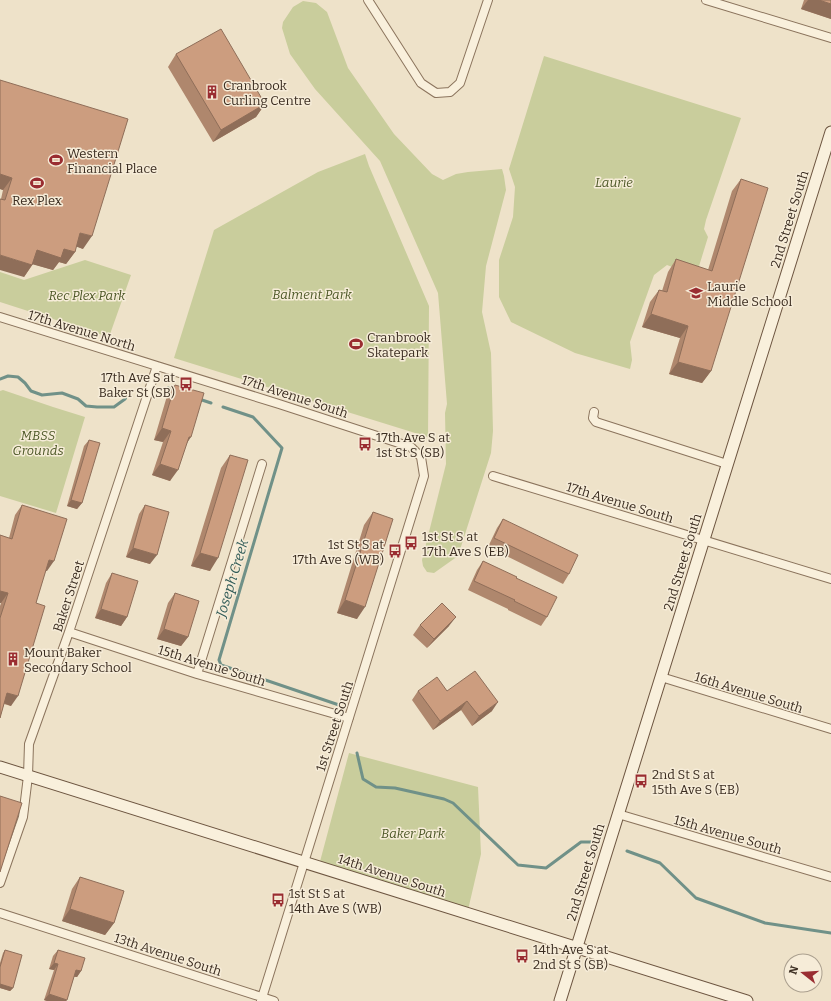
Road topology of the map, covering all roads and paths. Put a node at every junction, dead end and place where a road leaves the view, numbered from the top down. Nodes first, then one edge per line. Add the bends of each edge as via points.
1 (368, 0) edge
2 (488, 0) edge
3 (706, 0) edge
4 (831, 38) edge
5 (831, 135) edge
6 (0, 317) edge
7 (157, 366) junction
8 (594, 412) dead end
9 (421, 457) joint
10 (262, 464) dead end
11 (727, 464) junction
12 (493, 476) dead end
13 (704, 540) junction
14 (830, 576) edge
15 (69, 632) junction
16 (197, 674) junction
17 (661, 678) junction
18 (349, 718) junction
19 (831, 729) edge
20 (0, 767) edge
21 (28, 776) junction
22 (618, 814) junction
23 (303, 861) junction
24 (831, 877) edge
25 (0, 883) edge
26 (0, 913) edge
27 (576, 948) junction
28 (261, 999) edge
29 (274, 1001) edge
30 (560, 1001) edge
31 (747, 1001) edge

1 - 2 street via 421,84 436,93 450,92 460,83
3 - 4 street
5 - 11 street, 2nd Street South
6 - 7 street, 17th Avenue North
7 - 9 street, 17th Avenue South via 411,446
7 - 15 street, Baker Street
8 - 11 street via 593,418 596,422
9 - 18 street, 1st Street South via 424,476
10 - 16 street
11 - 13 street, 2nd Street South
12 - 13 street, 17th Avenue South
13 - 14 street, 17th Avenue South
13 - 17 street, 2nd Street South
15 - 16 street, 15th Avenue South
15 - 21 street, Baker Street via 29,744
16 - 18 street, 15th Avenue South
17 - 19 street, 16th Avenue South
17 - 22 street, 2nd Street South
18 - 23 street, 1st Street South
20 - 21 street, 14th Avenue South
21 - 23 street, 14th Avenue South
21 - 25 street, Baker Street via 23,817
22 - 24 street, 15th Avenue South
22 - 27 street, 2nd Street South
23 - 27 street, 14th Avenue South
23 - 28 street, 1st Street South
26 - 28 street, 13th Avenue South
27 - 30 street, 2nd Street South
27 - 31 street, 14th Avenue South
28 - 29 street, 13th Avenue South

